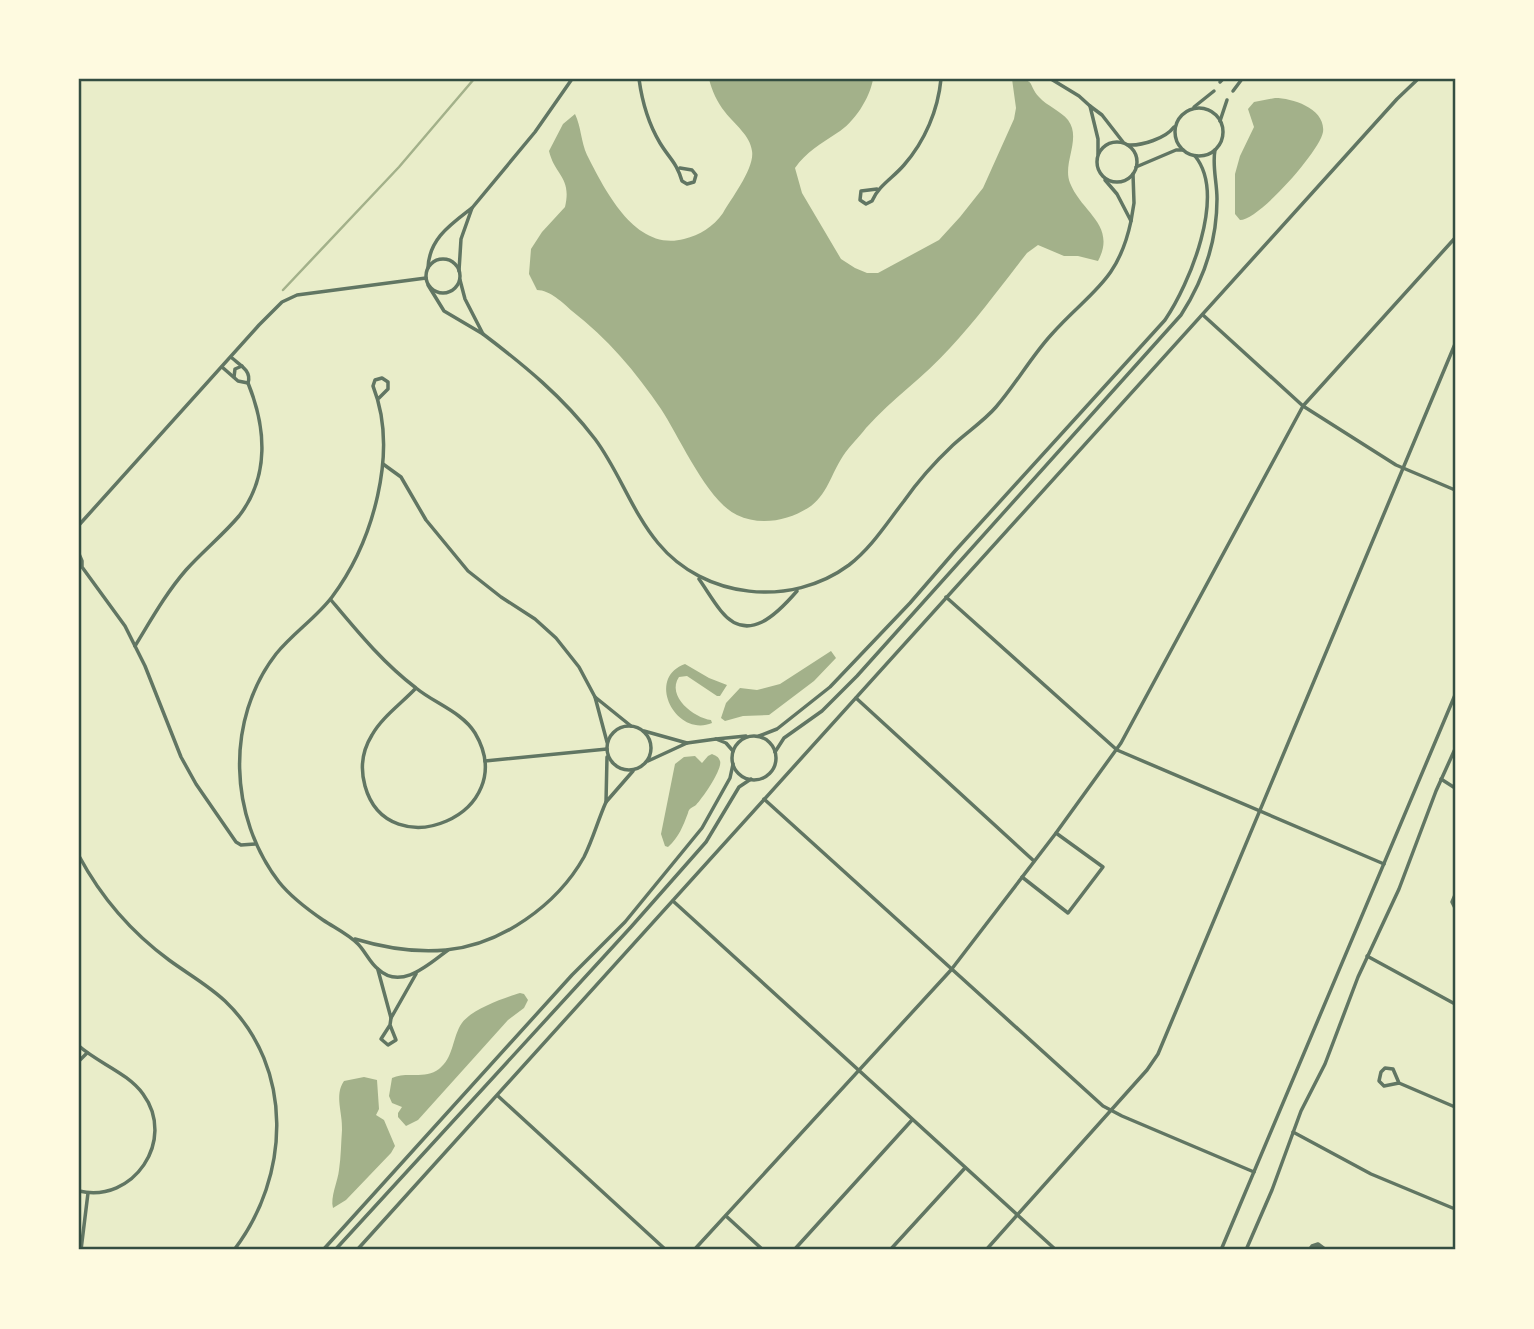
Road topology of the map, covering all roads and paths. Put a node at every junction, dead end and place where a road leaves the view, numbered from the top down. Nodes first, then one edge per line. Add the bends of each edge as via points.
1 (572, 79) edge
2 (639, 79) edge
3 (941, 79) edge
4 (1051, 79) edge
5 (1242, 79) edge
6 (1418, 79) edge
7 (1214, 91) dead end
8 (1233, 91) dead end
9 (1227, 100) dead end
10 (1090, 106) junction
11 (1191, 109) junction
12 (1220, 121) junction
13 (1175, 125) junction
14 (1126, 144) junction
15 (1183, 150) junction
16 (1215, 150) junction
17 (1195, 156) junction
18 (1097, 157) junction
19 (1136, 167) junction
20 (680, 168) junction
21 (1133, 174) junction
22 (1104, 178) junction
23 (877, 189) junction
24 (472, 208) junction
25 (1131, 221) junction
26 (1455, 238) edge
27 (428, 268) junction
28 (459, 271) junction
29 (426, 278) junction
30 (460, 280) junction
31 (428, 285) junction
32 (1203, 315) junction
33 (1165, 320) junction
34 (1172, 326) junction
35 (483, 334) junction
36 (1455, 344) edge
37 (231, 357) junction
38 (242, 366) junction
39 (222, 367) junction
40 (233, 377) junction
41 (247, 383) junction
42 (379, 398) junction
43 (1303, 405) junction
44 (1045, 453) junction
45 (1052, 460) junction
46 (383, 464) junction
47 (1403, 468) junction
48 (1455, 490) edge
49 (79, 525) edge
50 (79, 554) edge
51 (80, 567) edge
52 (698, 577) junction
53 (923, 588) junction
54 (798, 590) junction
55 (930, 594) junction
56 (946, 597) junction
57 (330, 599) junction
58 (135, 646) junction
59 (416, 688) junction
60 (1455, 695) edge
61 (595, 697) junction
62 (856, 698) junction
63 (633, 727) junction
64 (640, 730) junction
65 (752, 736) junction
66 (759, 736) junction
67 (716, 739) junction
68 (607, 742) junction
69 (687, 743) junction
70 (1455, 749) edge
71 (1117, 750) junction
72 (733, 751) junction
73 (607, 752) junction
74 (775, 752) junction
75 (485, 761) junction
76 (643, 764) junction
77 (733, 764) junction
78 (636, 769) junction
79 (751, 779) junction
80 (1441, 779) junction
81 (1455, 788) edge
82 (764, 799) junction
83 (606, 802) junction
84 (1259, 810) junction
85 (1056, 833) junction
86 (255, 844) junction
87 (79, 856) edge
88 (1034, 861) junction
89 (1384, 864) junction
90 (1022, 877) junction
91 (1455, 895) edge
92 (673, 901) junction
93 (1455, 908) edge
94 (614, 935) junction
95 (353, 939) junction
96 (620, 940) junction
97 (448, 950) junction
98 (1367, 956) junction
99 (378, 970) junction
100 (951, 970) junction
101 (416, 974) junction
102 (1455, 1004) edge
103 (391, 1018) junction
104 (390, 1026) junction
105 (79, 1046) edge
106 (87, 1053) junction
107 (79, 1062) edge
108 (859, 1071) junction
109 (1399, 1083) junction
110 (498, 1096) junction
111 (1455, 1107) edge
112 (1111, 1111) junction
113 (912, 1119) junction
114 (1293, 1132) junction
115 (965, 1168) junction
116 (1254, 1172) junction
117 (79, 1191) edge
118 (88, 1193) junction
119 (1455, 1209) edge
120 (726, 1216) junction
121 (1017, 1216) junction
122 (81, 1250) edge
123 (234, 1250) edge
124 (323, 1250) edge
125 (335, 1250) edge
126 (357, 1250) edge
127 (666, 1250) edge
128 (694, 1250) edge
129 (763, 1250) edge
130 (794, 1250) edge
131 (890, 1250) edge
132 (986, 1250) edge
133 (1056, 1250) edge
134 (1221, 1250) edge
135 (1246, 1250) edge
136 (1309, 1250) edge
137 (1326, 1250) edge

1 - 24 street
2 - 20 street via 652,127
3 - 23 street via 933,116 917,148
4 - 10 street
5 - 8 street
6 - 32 street
7 - 11 street
9 - 12 street
10 - 14 street
10 - 18 street
11 - 12 street via 1208,110
11 - 13 street
12 - 16 street via 1222,138
13 - 14 street via 1169,133
13 - 15 street via 1175,139
14 - 18 street via 1106,145
14 - 19 street via 1136,156
15 - 17 street
15 - 19 street
16 - 17 street
16 - 34 street via 1217,213 1210,250 1197,287
17 - 33 street via 1206,188 1202,239 1183,292
18 - 22 street
19 - 21 street
20 - 20 street via 682,181 694,182 692,170
21 - 22 street via 1121,182
21 - 25 street
22 - 25 street
23 - 23 street via 860,191 860,200 869,203
24 - 27 street via 440,235 432,246
24 - 28 street via 461,239
25 - 54 street via 1122,255 1110,275 1046,340 998,405 932,467 861,555 829,577
26 - 43 street
27 - 28 street via 443,259
27 - 29 street
28 - 30 street
29 - 31 street
29 - 37 street via 297,295 282,302
30 - 31 street via 444,293
30 - 35 street
31 - 35 street via 444,310
32 - 43 street
32 - 56 street
33 - 34 street
33 - 44 street
34 - 45 street
35 - 52 street via 544,383 578,419 611,463 658,543
36 - 47 street
37 - 38 street
37 - 39 street
38 - 40 street via 235,369
38 - 41 street via 249,375
39 - 40 street
39 - 49 street
40 - 41 street
41 - 58 street via 263,435 260,471 251,495 230,526 184,572
42 - 42 street via 388,385 382,378 373,383
42 - 46 street
43 - 47 street
43 - 71 street
44 - 45 street
44 - 53 street
45 - 55 street
46 - 57 street via 363,542
46 - 61 street via 401,477 426,520 468,571 556,638
47 - 48 street
47 - 84 street
50 - 51 street
51 - 58 street via 115,610
52 - 54 street via 753,592
52 - 54 street via 721,611 745,624 772,618
53 - 55 street
53 - 66 street via 830,687 777,729
55 - 74 street via 849,685 784,738
56 - 62 street
56 - 71 street
57 - 59 street via 371,647
57 - 86 street via 276,654 246,715 241,734 241,793
58 - 86 street via 171,736 196,783 236,842
59 - 75 street via 468,724
59 - 75 street via 367,744 363,779 377,807 392,820 410,826 448,822 464,812 475,797
60 - 89 street
61 - 63 street
61 - 68 street
62 - 82 street
62 - 88 street
63 - 64 street
63 - 68 street via 617,729
64 - 69 street
64 - 76 street via 650,746
65 - 66 street
65 - 67 street
65 - 72 street via 740,741
66 - 74 street
67 - 69 street
67 - 72 street
68 - 73 street
69 - 76 street
70 - 80 street
71 - 84 street
71 - 85 street
72 - 77 street
73 - 75 street
73 - 78 street via 617,767
73 - 83 street
74 - 79 street via 769,774
76 - 78 street
77 - 79 street
77 - 94 street via 702,828
78 - 83 street
79 - 96 street via 739,787 706,842
80 - 81 street
80 - 98 street via 1409,865
82 - 92 street
82 - 100 street
83 - 97 street via 583,858 552,898 501,934
84 - 89 street
84 - 112 street via 1158,1054
85 - 88 street
85 - 90 street via 1103,867 1068,912
86 - 95 street via 292,896
87 - 123 street via 123,919 235,1012 268,1071 277,1116 276,1157 264,1199
88 - 90 street
89 - 116 street
90 - 100 street
91 - 93 street
92 - 108 street
92 - 110 street
94 - 96 street
94 - 124 street via 572,975
95 - 97 street via 400,950
95 - 99 street
96 - 125 street
97 - 101 street
98 - 102 street
98 - 114 street
99 - 101 street via 397,976
99 - 103 street
100 - 108 street
100 - 112 street
101 - 103 street
103 - 104 street
104 - 104 street via 381,1039 388,1045 396,1040
105 - 106 street
106 - 107 street
106 - 118 street via 139,1089 151,1107 156,1127 151,1153 135,1177 119,1187
108 - 113 street
108 - 120 street
109 - 109 street via 1393,1069 1381,1072 1379,1081 1384,1086
109 - 111 street
110 - 126 street
110 - 127 street
112 - 116 street
112 - 121 street
113 - 115 street
113 - 130 street
114 - 119 street via 1371,1174
114 - 135 street
115 - 121 street
115 - 131 street
116 - 134 street
117 - 118 street
118 - 122 street
120 - 128 street
120 - 129 street
121 - 132 street
121 - 133 street
136 - 137 street via 1318,1244

